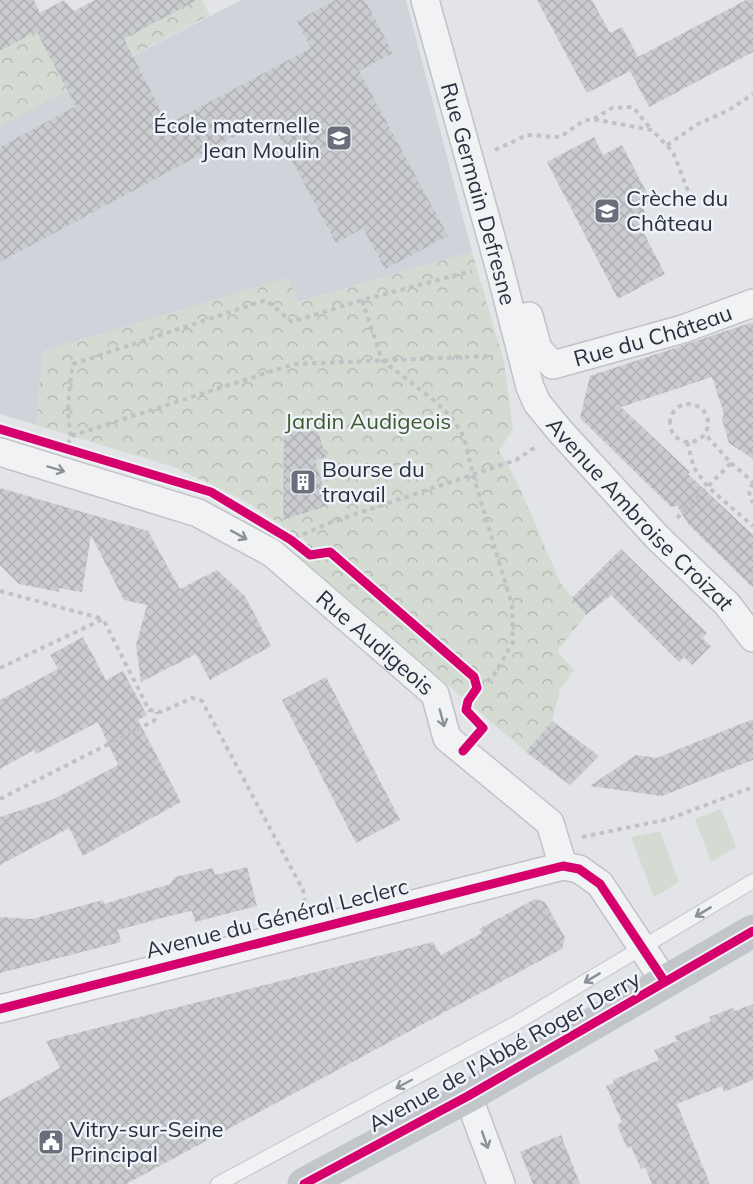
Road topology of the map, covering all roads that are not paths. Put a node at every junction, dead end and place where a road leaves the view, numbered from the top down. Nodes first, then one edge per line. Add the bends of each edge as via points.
1 (425, 0) edge
2 (501, 272) junction
3 (753, 303) edge
4 (553, 365) junction
5 (534, 395) junction
6 (0, 452) edge
7 (752, 632) edge
8 (560, 854) junction
9 (753, 881) edge
10 (753, 931) edge
11 (642, 947) junction
12 (665, 982) junction
13 (0, 1009) edge
14 (468, 1096) junction
15 (218, 1184) edge
16 (304, 1184) edge
17 (501, 1184) edge

1 - 2 street, Rue Germain Defresne
2 - 4 street, Rue du Château via 523,298 538,348
2 - 5 street, Rue Germain Defresne
3 - 4 street, Rue du Château via 683,329
4 - 5 street, Rue du Château
5 - 7 street, Avenue Ambroise Croizat via 560,431 658,538
6 -> 8 street, Rue Audigeois via 198,513 272,553 435,694 447,738 550,823
8 - 11 street via 600,884
8 - 13 street, Avenue du Général Leclerc
9 -> 11 lane, Avenue de l'Abbé Roger Derry
10 - 12 main road, Avenue de l'Abbé Roger Derry
11 - 12 street
11 -> 15 lane, Avenue de l'Abbé Roger Derry via 516,1023
12 - 14 main road, Avenue de l'Abbé Roger Derry
14 - 16 main road, Avenue de l'Abbé Roger Derry
14 -> 17 street

